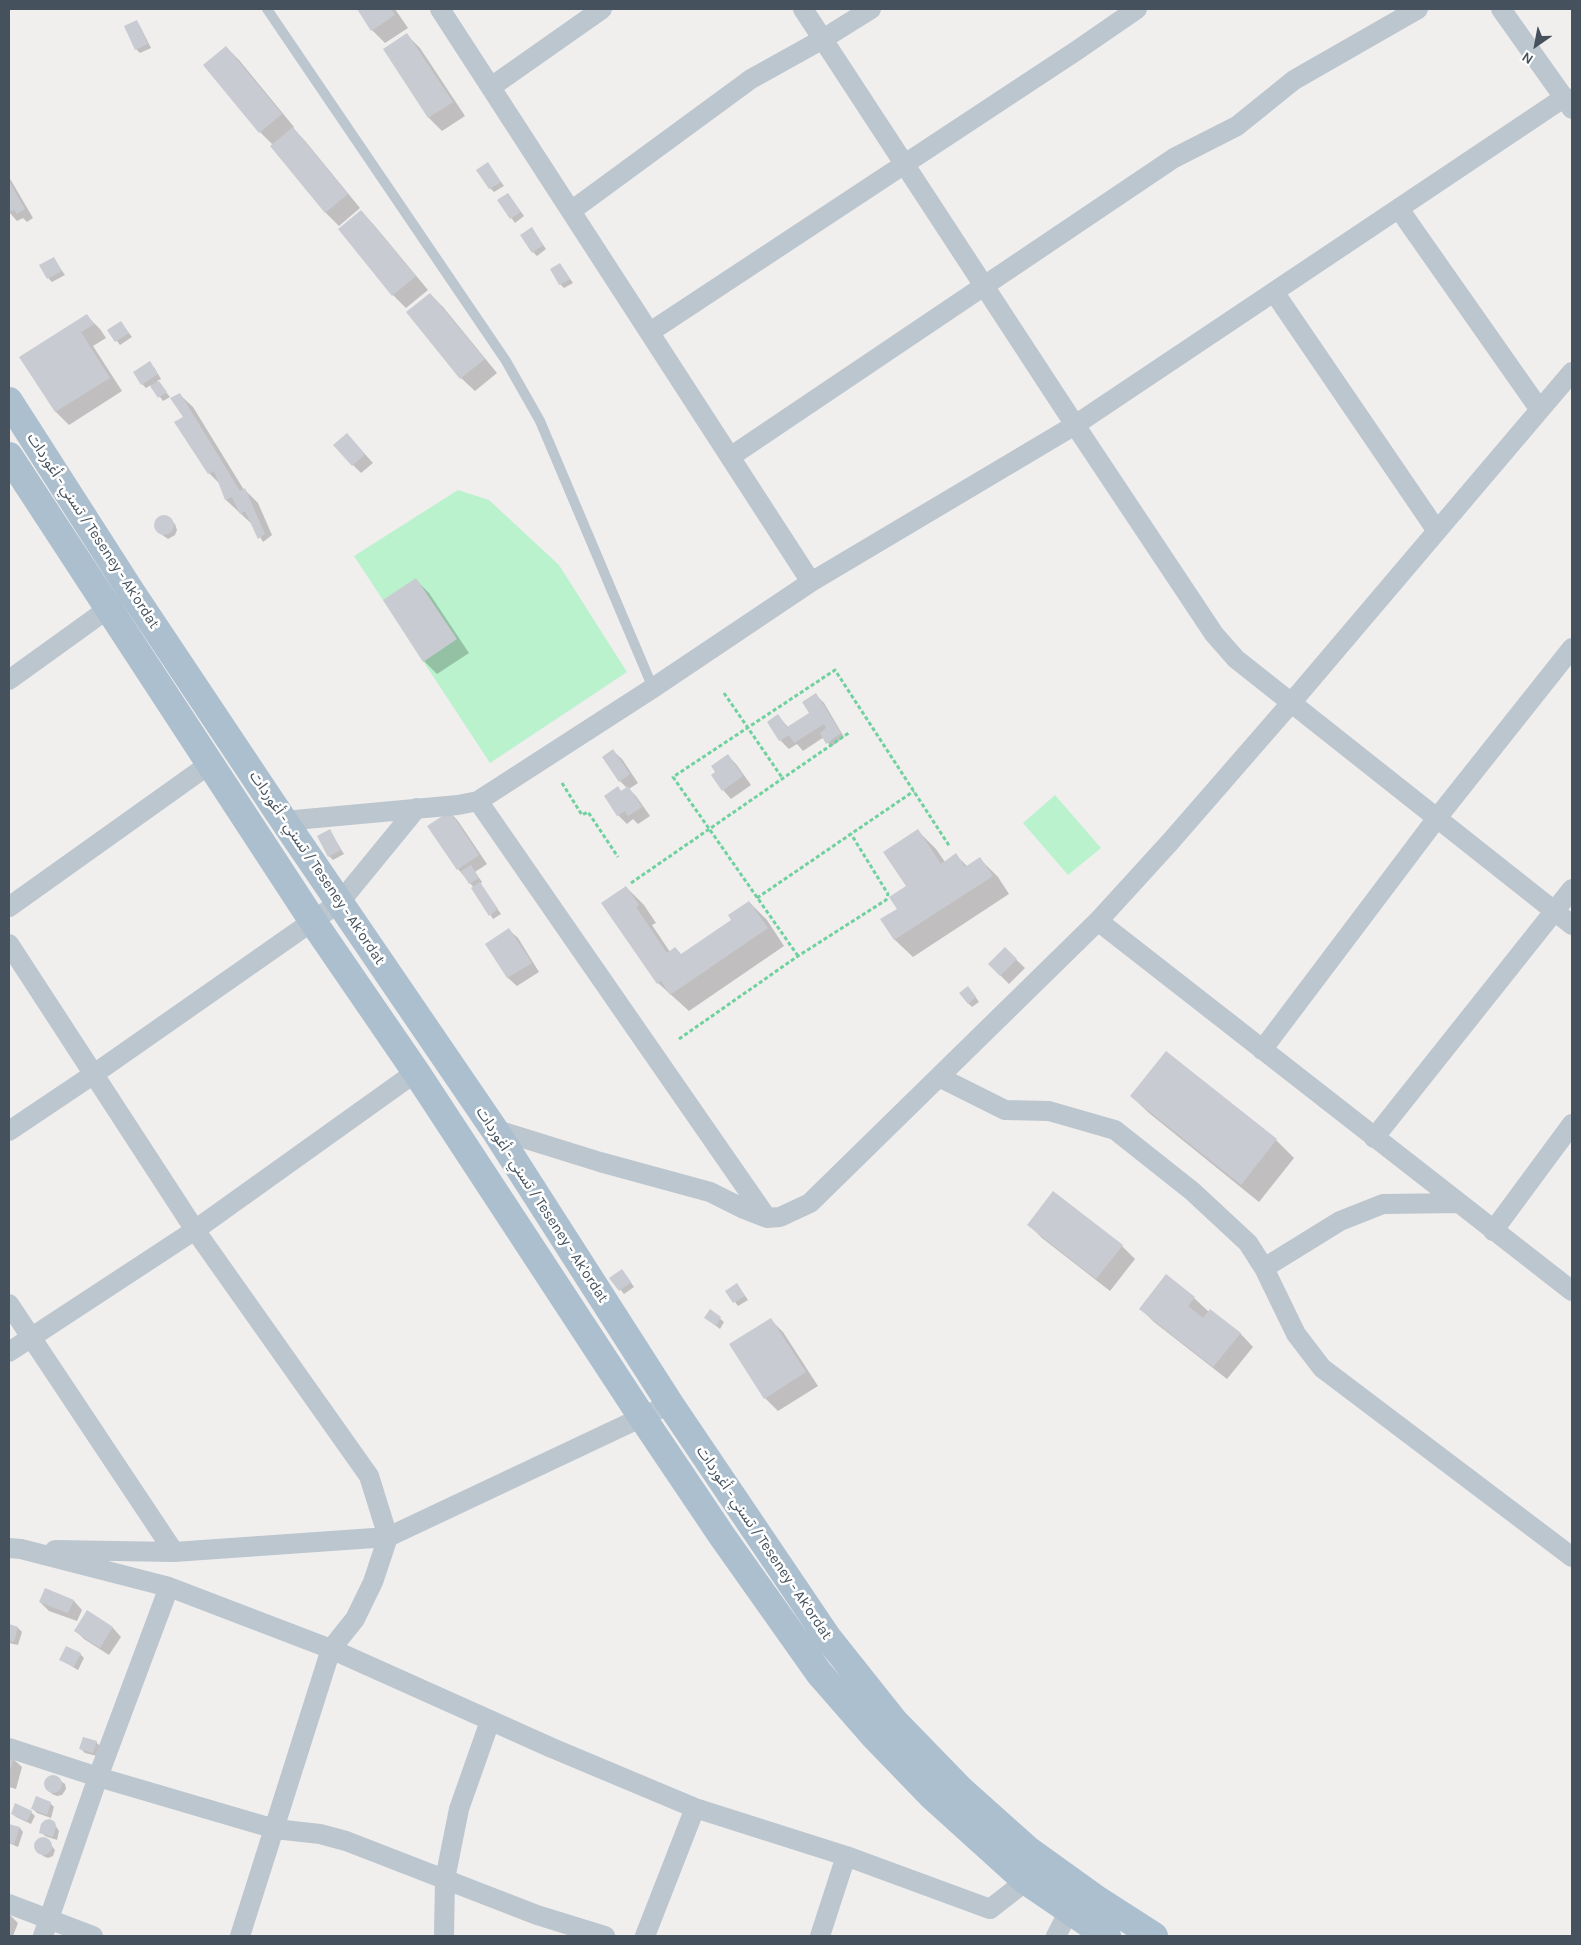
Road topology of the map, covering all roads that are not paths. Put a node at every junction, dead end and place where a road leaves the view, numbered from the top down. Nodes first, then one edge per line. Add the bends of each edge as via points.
1 (267, 9) edge
2 (440, 9) edge
3 (602, 9) edge
4 (803, 9) edge
5 (871, 9) edge
6 (1137, 9) edge
7 (1418, 9) edge
8 (1501, 9) edge
9 (823, 39) junction
10 (491, 87) junction
11 (1569, 103) edge
12 (904, 164) junction
13 (1399, 209) junction
14 (571, 211) junction
15 (984, 285) junction
16 (1274, 292) junction
17 (650, 332) junction
18 (1572, 372) edge
19 (9, 402) edge
20 (1540, 410) junction
21 (1075, 425) junction
22 (9, 457) edge
23 (730, 457) junction
24 (1437, 531) junction
25 (811, 582) junction
26 (109, 608) junction
27 (1572, 648) edge
28 (9, 680) edge
29 (653, 688) junction
30 (1291, 703) junction
31 (211, 763) junction
32 (478, 800) junction
33 (417, 808) junction
34 (1437, 818) junction
35 (284, 821) junction
36 (1572, 889) edge
37 (340, 902) junction
38 (9, 906) edge
39 (1555, 911) junction
40 (313, 920) junction
41 (1098, 922) junction
42 (1572, 925) edge
43 (9, 944) edge
44 (1262, 1050) junction
45 (416, 1072) junction
46 (94, 1074) junction
47 (939, 1077) junction
48 (1572, 1124) edge
49 (494, 1130) junction
50 (9, 1131) edge
51 (1374, 1138) junction
52 (1458, 1203) junction
53 (767, 1218) junction
54 (195, 1230) junction
55 (1493, 1230) junction
56 (1264, 1268) junction
57 (1572, 1291) edge
58 (9, 1304) edge
59 (31, 1337) junction
60 (9, 1352) edge
61 (670, 1404) junction
62 (642, 1417) junction
63 (388, 1537) junction
64 (15, 1549) edge
65 (174, 1552) junction
66 (1572, 1557) edge
67 (169, 1587) junction
68 (332, 1649) junction
69 (490, 1721) junction
70 (9, 1748) edge
71 (98, 1778) junction
72 (696, 1808) junction
73 (275, 1829) junction
74 (846, 1856) junction
75 (445, 1879) junction
76 (1026, 1881) junction
77 (9, 1904) edge
78 (1069, 1911) junction
79 (46, 1928) edge
80 (93, 1936) edge
81 (240, 1936) edge
82 (444, 1936) edge
83 (605, 1936) edge
84 (645, 1936) edge
85 (820, 1936) edge
86 (1056, 1936) edge
87 (1107, 1936) edge
88 (1154, 1936) edge

1 - 29 lane via 525,392 540,420
2 - 10 street
3 - 10 street
4 - 9 street
5 - 9 street
6 - 12 street
7 - 15 street via 1294,80 1237,126 1174,158
8 - 11 street
9 - 12 street
9 - 14 street via 751,79
10 - 14 street
11 - 13 street
12 - 15 street
12 - 17 street
13 - 16 street
13 - 20 street
14 - 17 street
15 - 21 street
15 - 23 street
16 - 21 street
16 - 24 street
17 - 23 street
18 - 20 street
19 - 35 main road, تسني - أغوردات / Teseney - Ak'ordat
20 - 24 street
21 - 25 street
21 - 30 street via 1214,634 1236,659
22 - 26 main road
23 - 25 street
24 - 30 street
25 - 29 street
26 - 28 street
26 - 31 main road
27 - 34 street
29 - 32 street
30 - 34 street
30 - 41 street
31 - 38 street
31 - 40 main road
32 - 33 street
32 - 53 street
33 - 35 street
33 - 37 street
34 - 39 street
34 - 44 street
35 - 37 main road, تسني - أغوردات / Teseney - Ak'ordat
36 - 39 street
37 - 40 street
37 - 49 main road, تسني - أغوردات / Teseney - Ak'ordat
39 - 42 street
39 - 51 street
40 - 45 main road
40 - 46 street
41 - 44 street
41 - 47 street
43 - 46 street
44 - 51 street
45 - 54 street
45 - 62 main road
46 - 50 street
46 - 54 street
47 - 53 street via 810,1203 780,1217
47 - 56 street via 1005,1110 1049,1111 1115,1130 1192,1192 1248,1243
48 - 55 street
49 - 53 street via 710,1192
49 - 61 main road, تسني - أغوردات / Teseney - Ak'ordat
51 - 52 street
52 - 55 street
52 - 56 street via 1383,1204 1340,1221
54 - 59 street
54 - 63 street via 369,1476
55 - 57 street
56 - 66 street via 1296,1334 1322,1368
58 - 59 street
59 - 60 street
59 - 65 street
61 - 62 street
61 - 88 main road, تسني - أغوردات / Teseney - Ak'ordat via 828,1638 894,1721 962,1790 1027,1849
62 - 63 street
62 - 76 main road via 819,1673 931,1796
63 - 65 street
63 - 68 street via 373,1582 355,1619
64 - 65 street
64 - 67 street
67 - 68 street
67 - 71 street
68 - 69 street
68 - 73 street
69 - 72 street
69 - 75 street via 459,1810
70 - 71 street
71 - 73 street
71 - 79 street
72 - 74 street
72 - 84 street
73 - 75 street via 320,1834 346,1841
73 - 81 street
74 - 76 street via 990,1909
74 - 85 street
75 - 82 street
75 - 83 street
76 - 78 main road
77 - 79 street
78 - 86 street
78 - 87 main road
79 - 80 street

